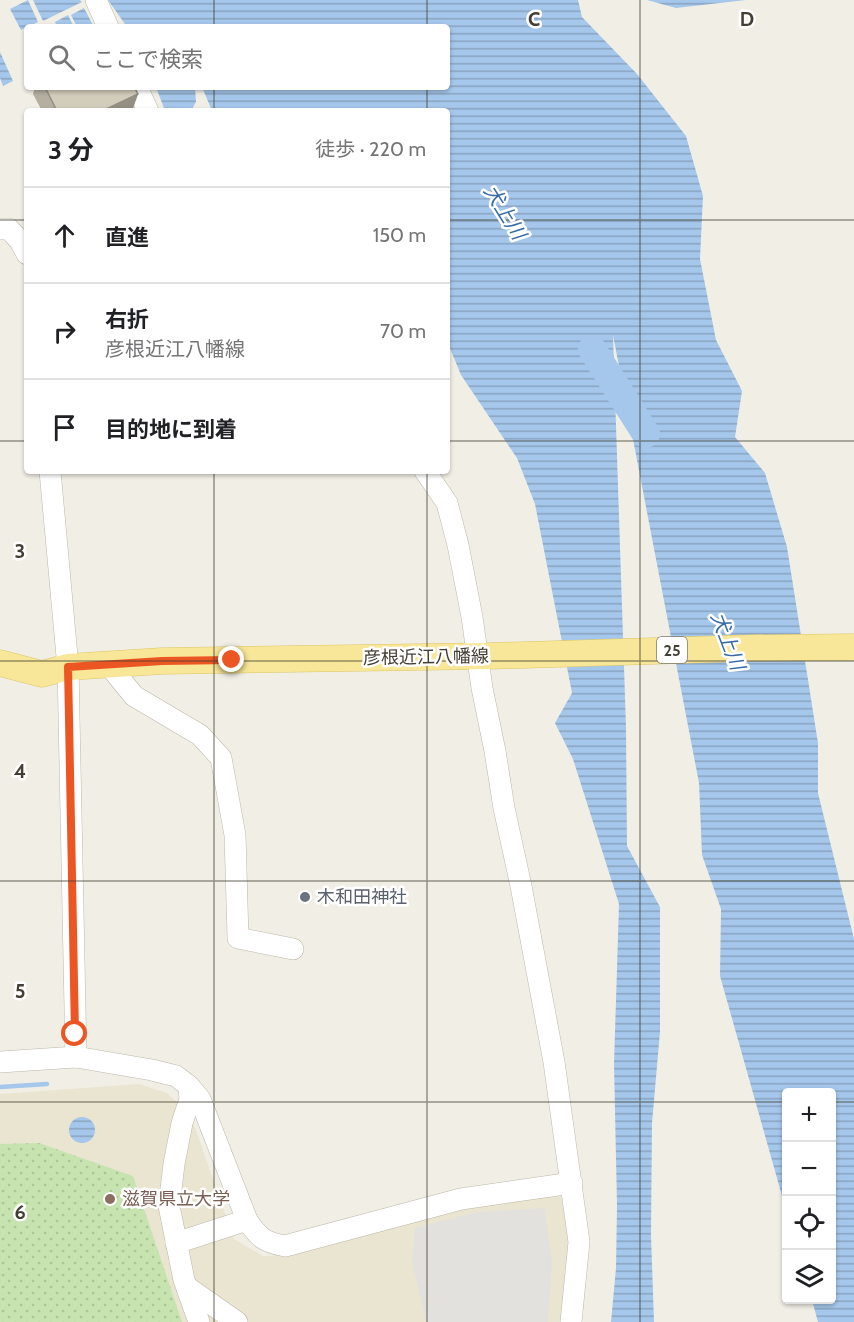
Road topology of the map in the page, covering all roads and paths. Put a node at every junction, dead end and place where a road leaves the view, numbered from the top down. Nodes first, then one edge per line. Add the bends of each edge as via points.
1 (96, 0) edge
2 (107, 24) edge
3 (138, 90) edge
4 (147, 108) edge
5 (0, 229) edge
6 (24, 248) edge
7 (50, 474) edge
8 (427, 474) edge
9 (854, 647) edge
10 (483, 656) junction
11 (0, 663) edge
12 (108, 664) junction
13 (68, 667) junction
14 (293, 949) dead end
15 (76, 1057) junction
16 (0, 1062) edge
17 (189, 1086) junction
18 (572, 1183) junction
19 (247, 1220) junction
20 (176, 1243) junction
21 (187, 1287) junction
22 (199, 1322) edge
23 (237, 1322) edge
24 (571, 1322) edge

1 - 2 street
3 - 4 street
5 - 6 street via 9,229
7 - 13 street
8 - 10 street via 447,503
9 - 10 main road, 彦根近江八幡線 / 25
10 - 12 main road, 彦根近江八幡線 / 25
10 - 18 street via 504,808 554,1062
11 - 13 main road, 彦根近江八幡線 / 25 via 42,674
12 - 13 main road, 彦根近江八幡線 / 25
12 - 14 street via 134,696 200,735 221,759 236,835 238,938
13 - 15 street
15 - 16 street
15 - 17 street via 176,1076
17 - 19 street via 200,1098
17 - 20 street via 190,1099 182,1123 169,1206
18 - 19 street via 460,1199 285,1246 258,1236
18 - 24 street via 579,1242
19 - 20 street
20 - 21 street
21 - 22 street
21 - 23 street

